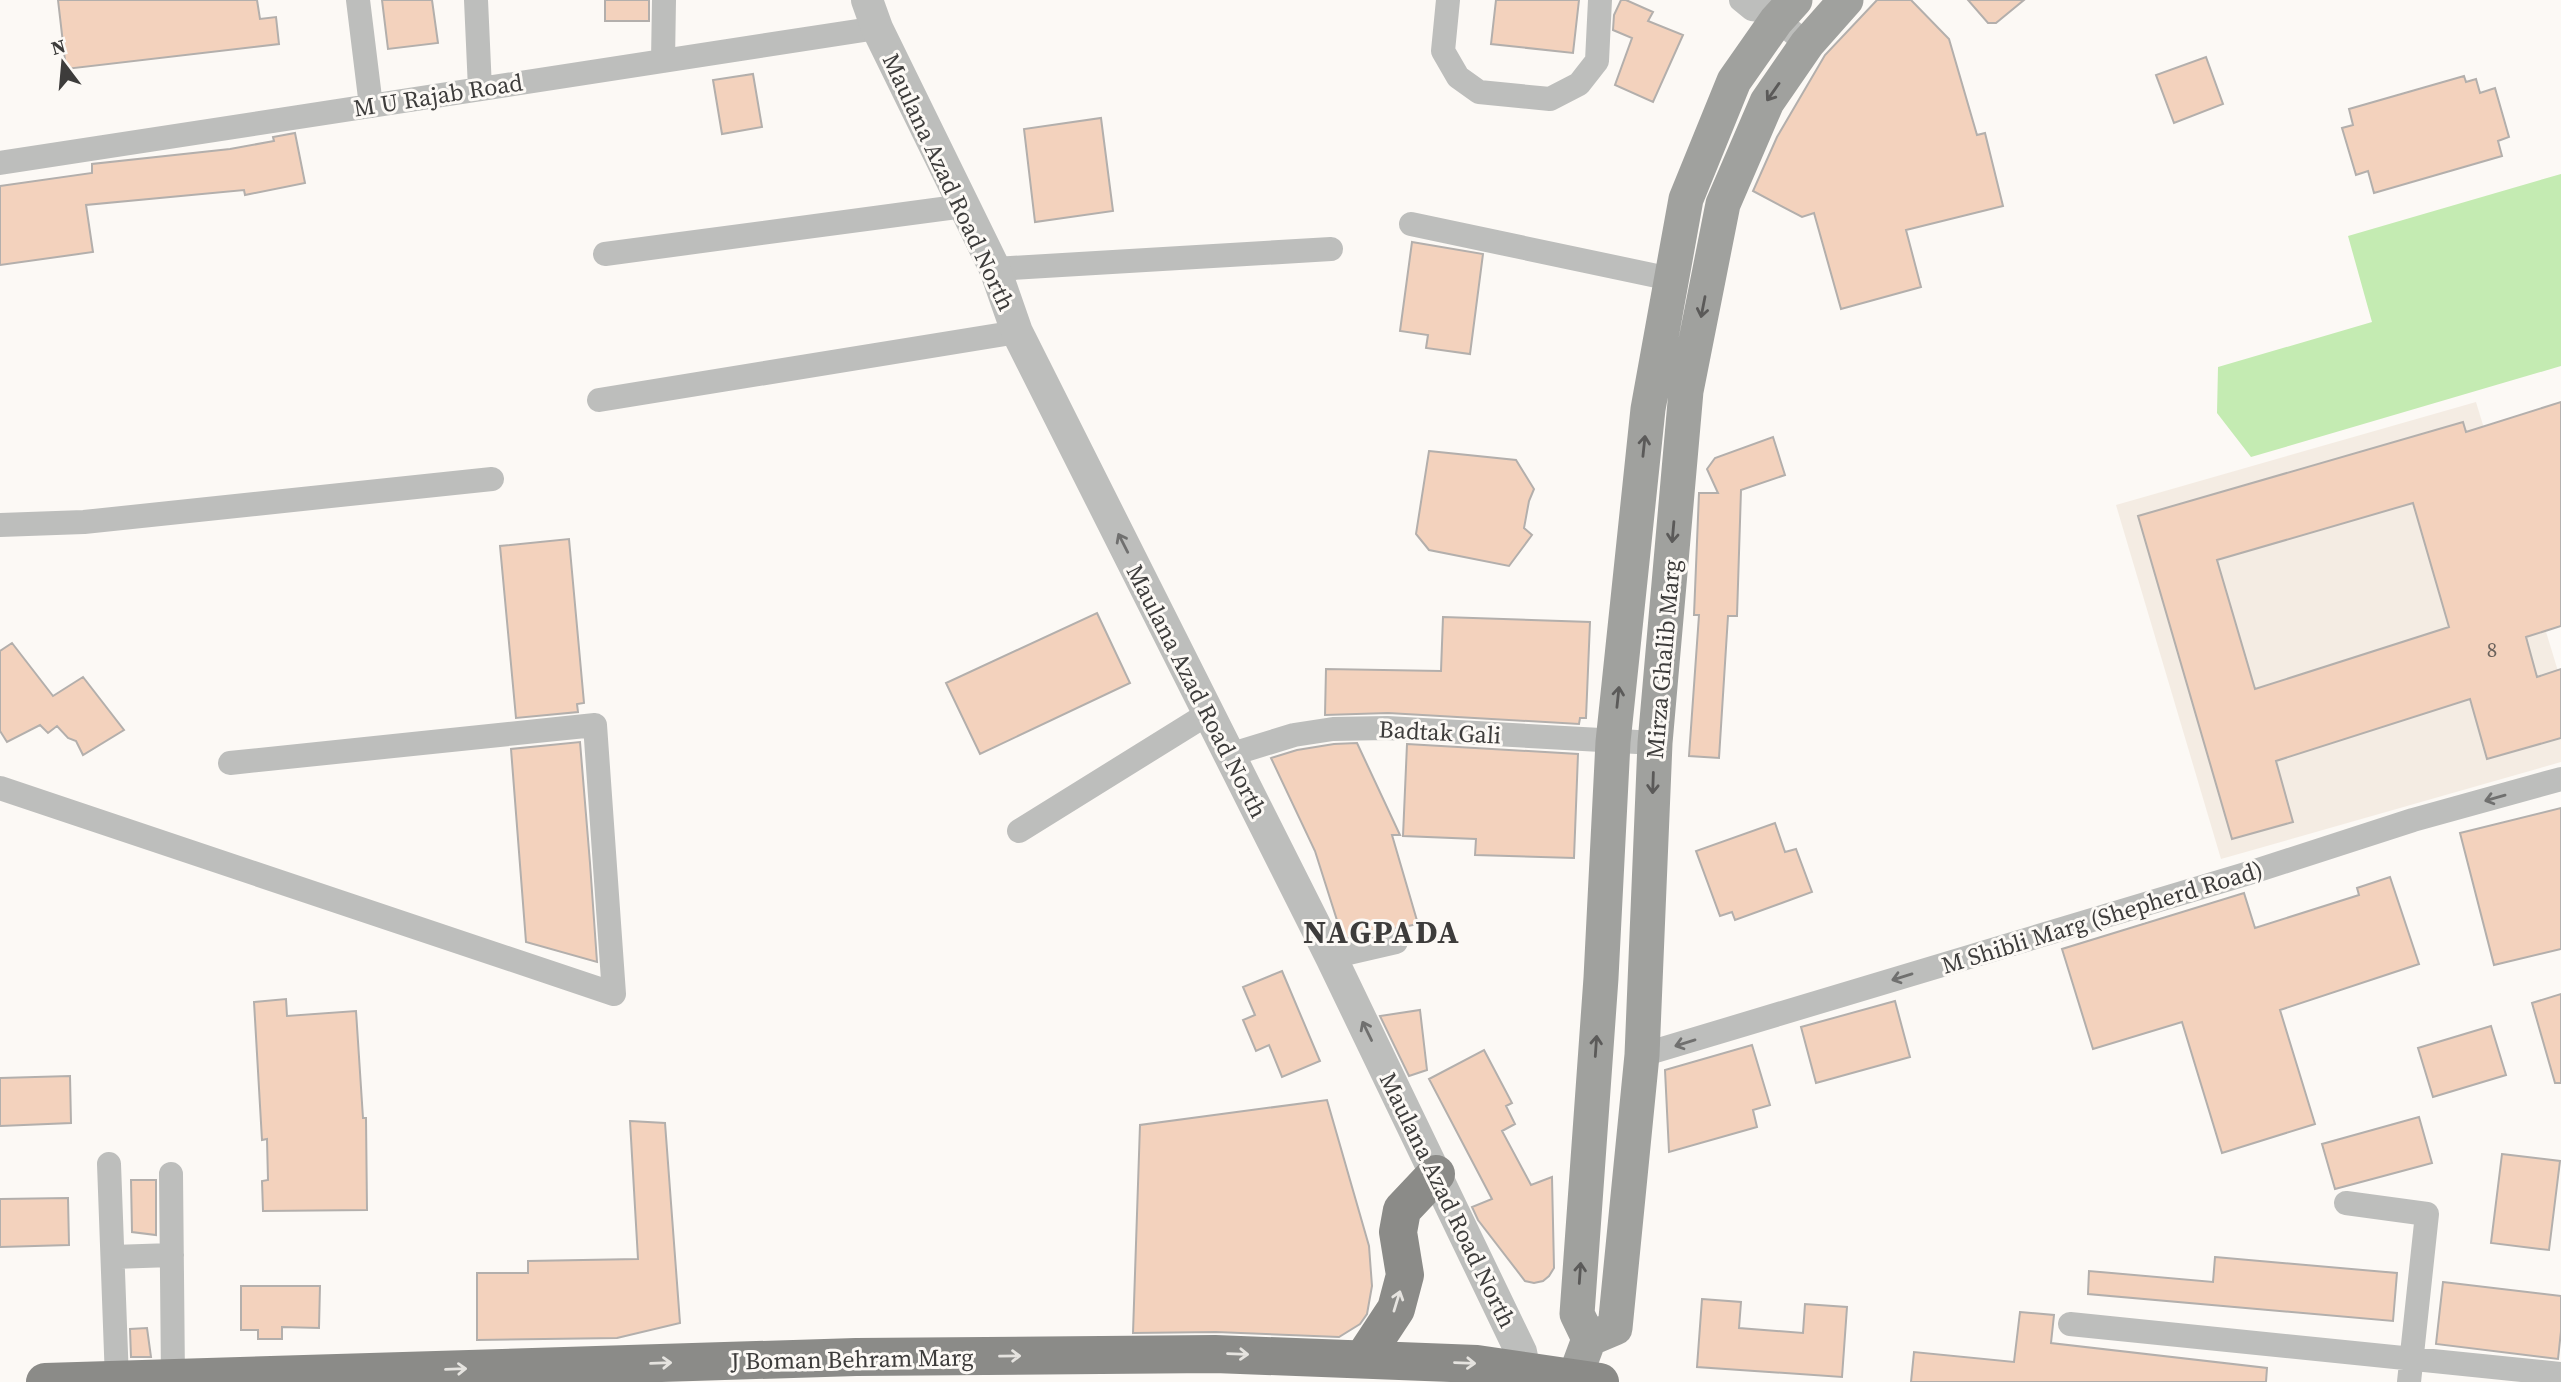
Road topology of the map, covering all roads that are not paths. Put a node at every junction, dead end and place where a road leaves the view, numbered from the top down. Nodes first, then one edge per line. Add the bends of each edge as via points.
1 (358, 0) edge
2 (476, 0) edge
3 (664, 0) edge
4 (1448, 0) edge
5 (1600, 0) edge
6 (1741, 0) edge
7 (1846, 0) edge
8 (1775, 8) edge
9 (872, 14) edge
10 (1807, 44) junction
11 (663, 61) junction
12 (481, 89) junction
13 (371, 106) junction
14 (0, 163) edge
15 (964, 206) junction
16 (1411, 224) dead end
17 (1331, 249) dead end
18 (605, 254) dead end
19 (995, 269) junction
20 (1671, 279) junction
21 (1017, 332) junction
22 (599, 400) dead end
23 (492, 479) dead end
24 (0, 525) edge
25 (1209, 713) junction
26 (1613, 742) junction
27 (1655, 743) junction
28 (1229, 755) junction
29 (230, 763) dead end
30 (2561, 779) edge
31 (0, 788) edge
32 (1019, 831) dead end
33 (1396, 942) dead end
34 (1331, 957) junction
35 (1642, 1055) junction
36 (110, 1164) dead end
37 (171, 1174) dead end
38 (1436, 1174) junction
39 (2346, 1203) dead end
40 (172, 1255) junction
41 (113, 1257) junction
42 (2070, 1324) dead end
43 (1588, 1339) junction
44 (1363, 1359) junction
45 (2411, 1371) edge
46 (592, 1374) edge
47 (2561, 1374) edge
48 (1526, 1377) edge
49 (173, 1378) junction
50 (117, 1380) junction
51 (1582, 1381) edge
52 (45, 1382) edge
53 (55, 1382) edge

1 - 13 street
2 - 12 street
3 - 11 street
4 - 5 street via 1443,51 1458,77 1479,92 1550,99 1579,84 1597,61
6 - 8 street via 1752,9
7 - 10 main road, Mirza Ghalib Marg
8 - 10 street
8 - 20 main road, Mirza Ghalib Marg via 1734,81 1686,199
9 - 11 street, M U Rajab Road
9 - 15 street, Maulana Azad Road North
10 -> 27 main road, Mirza Ghalib Marg via 1767,102 1723,204 1686,391
11 - 12 street, M U Rajab Road
12 - 13 street, M U Rajab Road
13 - 14 street, M U Rajab Road
15 - 18 street
15 - 19 street, Maulana Azad Road North
16 - 20 street
17 - 19 street
19 - 21 street, Maulana Azad Road North
26 -> 20 main road, Mirza Ghalib Marg via 1648,409
21 - 22 street
25 -> 21 street, Maulana Azad Road North
23 - 24 street via 84,522
25 - 28 street, Maulana Azad Road North
25 - 32 street
26 - 27 street, Badtak Gali
26 - 28 street, Badtak Gali via 1387,728 1332,729
43 -> 26 main road, Mirza Ghalib Marg via 1577,1314
27 -> 35 main road, Mirza Ghalib Marg
28 - 34 street, Maulana Azad Road North
29 - 31 street via 595,726 614,994
30 -> 35 street, M Shibli Marg (Shepherd Road)
33 - 34 street
38 -> 34 street, Maulana Azad Road North
35 - 43 main road, Mirza Ghalib Marg via 1615,1328
36 - 41 street
37 - 40 street
44 -> 38 main road via 1396,1309 1405,1275 1398,1232 1402,1210
38 - 48 street, Maulana Azad Road North via 1521,1352
39 - 45 street via 2427,1214
40 - 41 street
40 - 49 street
41 - 50 street
42 - 45 street
43 - 51 main road
46 -> 44 main road, J Boman Behram Marg via 856,1357 1189,1354
44 -> 48 main road, J Boman Behram Marg via 1477,1364
45 - 47 street
49 -> 46 main road, J Boman Behram Marg
48 - 51 main road, J Boman Behram Marg
49 - 50 main road, J Boman Behram Marg
50 - 53 main road, J Boman Behram Marg
52 - 53 main road, J Boman Behram Marg

